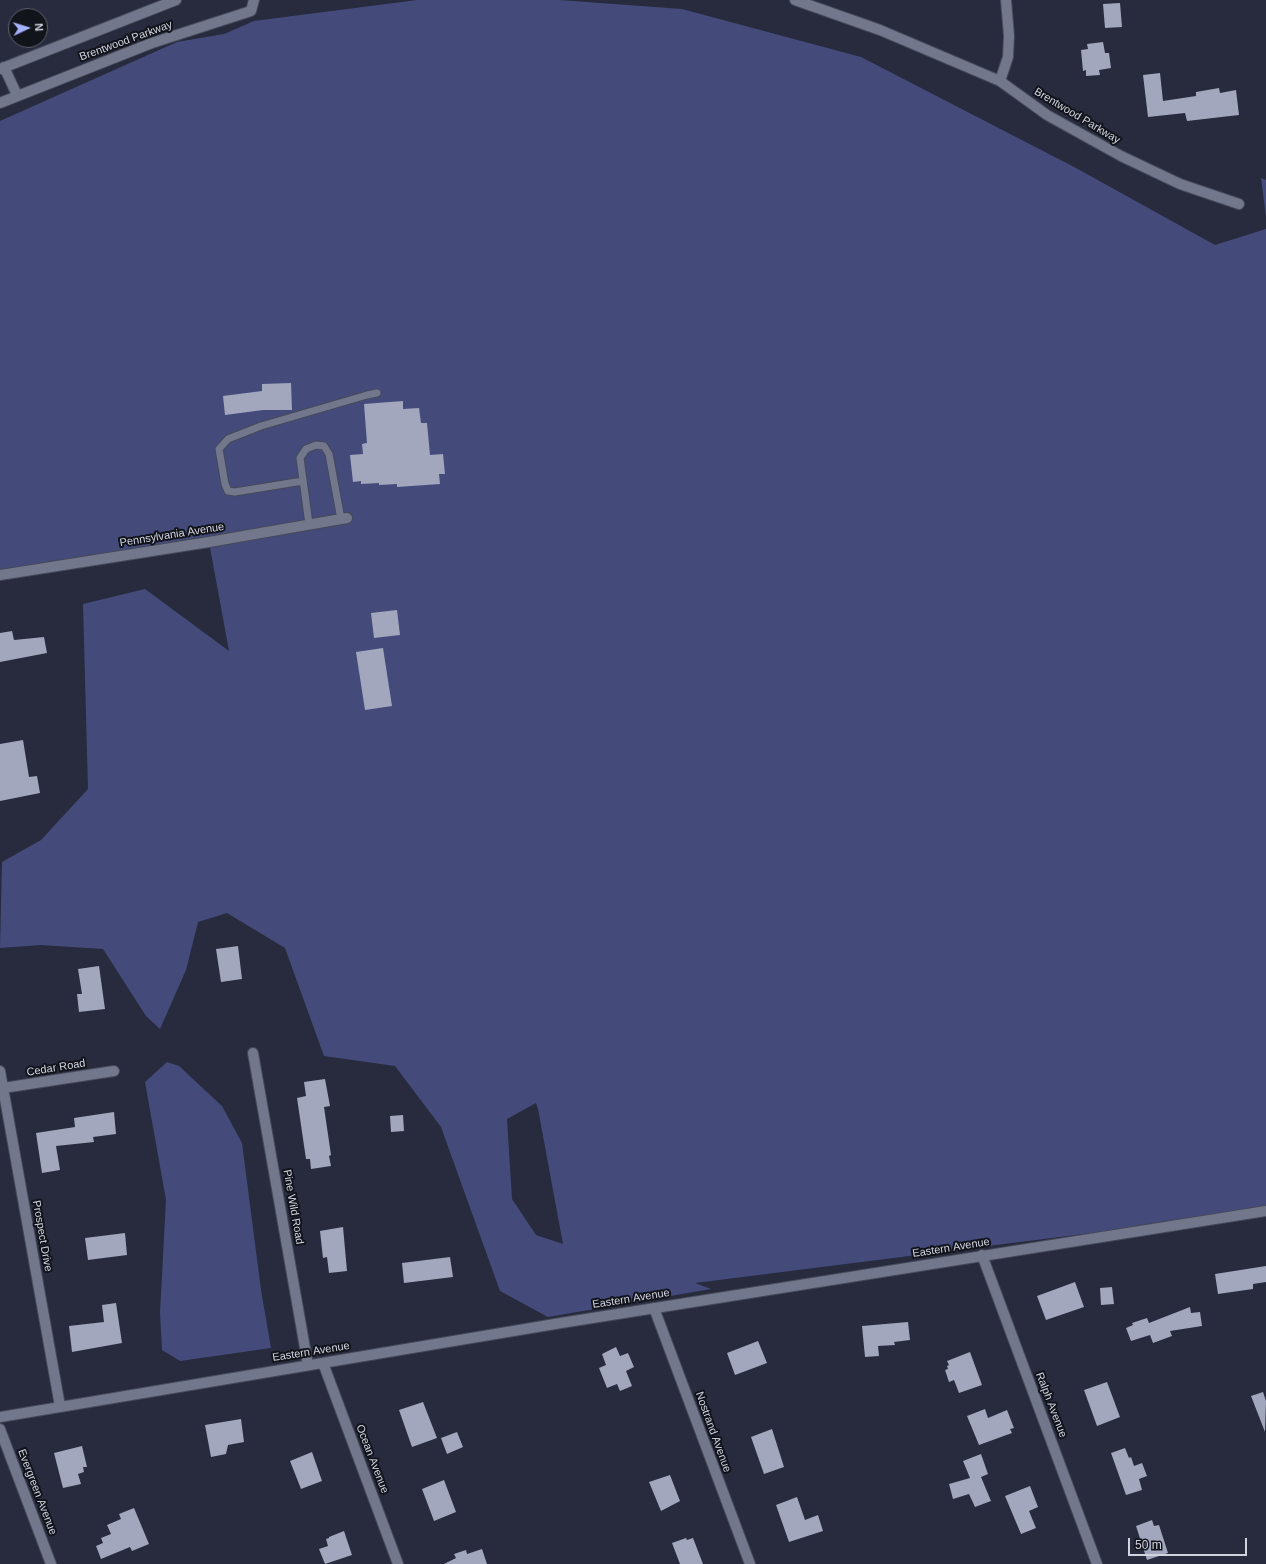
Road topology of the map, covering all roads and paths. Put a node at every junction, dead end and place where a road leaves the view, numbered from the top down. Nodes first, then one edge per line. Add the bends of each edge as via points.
1 (176, 0) edge
2 (254, 0) edge
3 (795, 0) edge
4 (1006, 0) edge
5 (2, 68) edge
6 (1000, 82) junction
7 (17, 95) junction
8 (0, 102) edge
9 (1239, 204) dead end
10 (377, 393) dead end
11 (303, 481) junction
12 (344, 518) joint
13 (309, 524) junction
14 (0, 575) edge
15 (254, 1053) dead end
16 (0, 1071) edge
17 (114, 1071) dead end
18 (3, 1088) junction
19 (1266, 1211) edge
20 (982, 1255) junction
21 (654, 1308) junction
22 (323, 1363) junction
23 (308, 1365) junction
24 (60, 1406) junction
25 (0, 1417) edge
26 (0, 1429) edge
27 (51, 1564) edge
28 (398, 1564) edge
29 (750, 1564) edge
30 (1097, 1564) edge

1 - 5 street, Brentwood Parkway
2 - 7 street, Brentwood Parkway via 251,11 152,43
3 - 6 street, Brentwood Parkway via 880,30
4 - 6 street via 1008,57
5 - 7 street
6 - 9 street, Brentwood Parkway via 1047,115 1120,156 1180,184
7 - 8 street, Brentwood Parkway
10 - 11 lane via 261,426 228,439 219,449 228,491
11 - 12 lane via 300,458 306,449 316,445 324,446 332,462
11 - 13 lane
12 - 13 street, Pennsylvania Avenue
13 - 14 street, Pennsylvania Avenue
15 - 23 street, Pine Wild Road
16 - 18 street, Prospect Drive
17 - 18 street, Cedar Road
18 - 24 street, Prospect Drive
19 - 20 street, Eastern Avenue
20 - 21 street, Eastern Avenue
20 - 30 street, Ralph Avenue
21 - 22 street, Eastern Avenue
21 - 29 street, Nostrand Avenue
22 - 23 street, Eastern Avenue
22 - 28 street, Ocean Avenue
23 - 24 street, Eastern Avenue
24 - 25 street, Eastern Avenue
26 - 27 street, Evergreen Avenue

